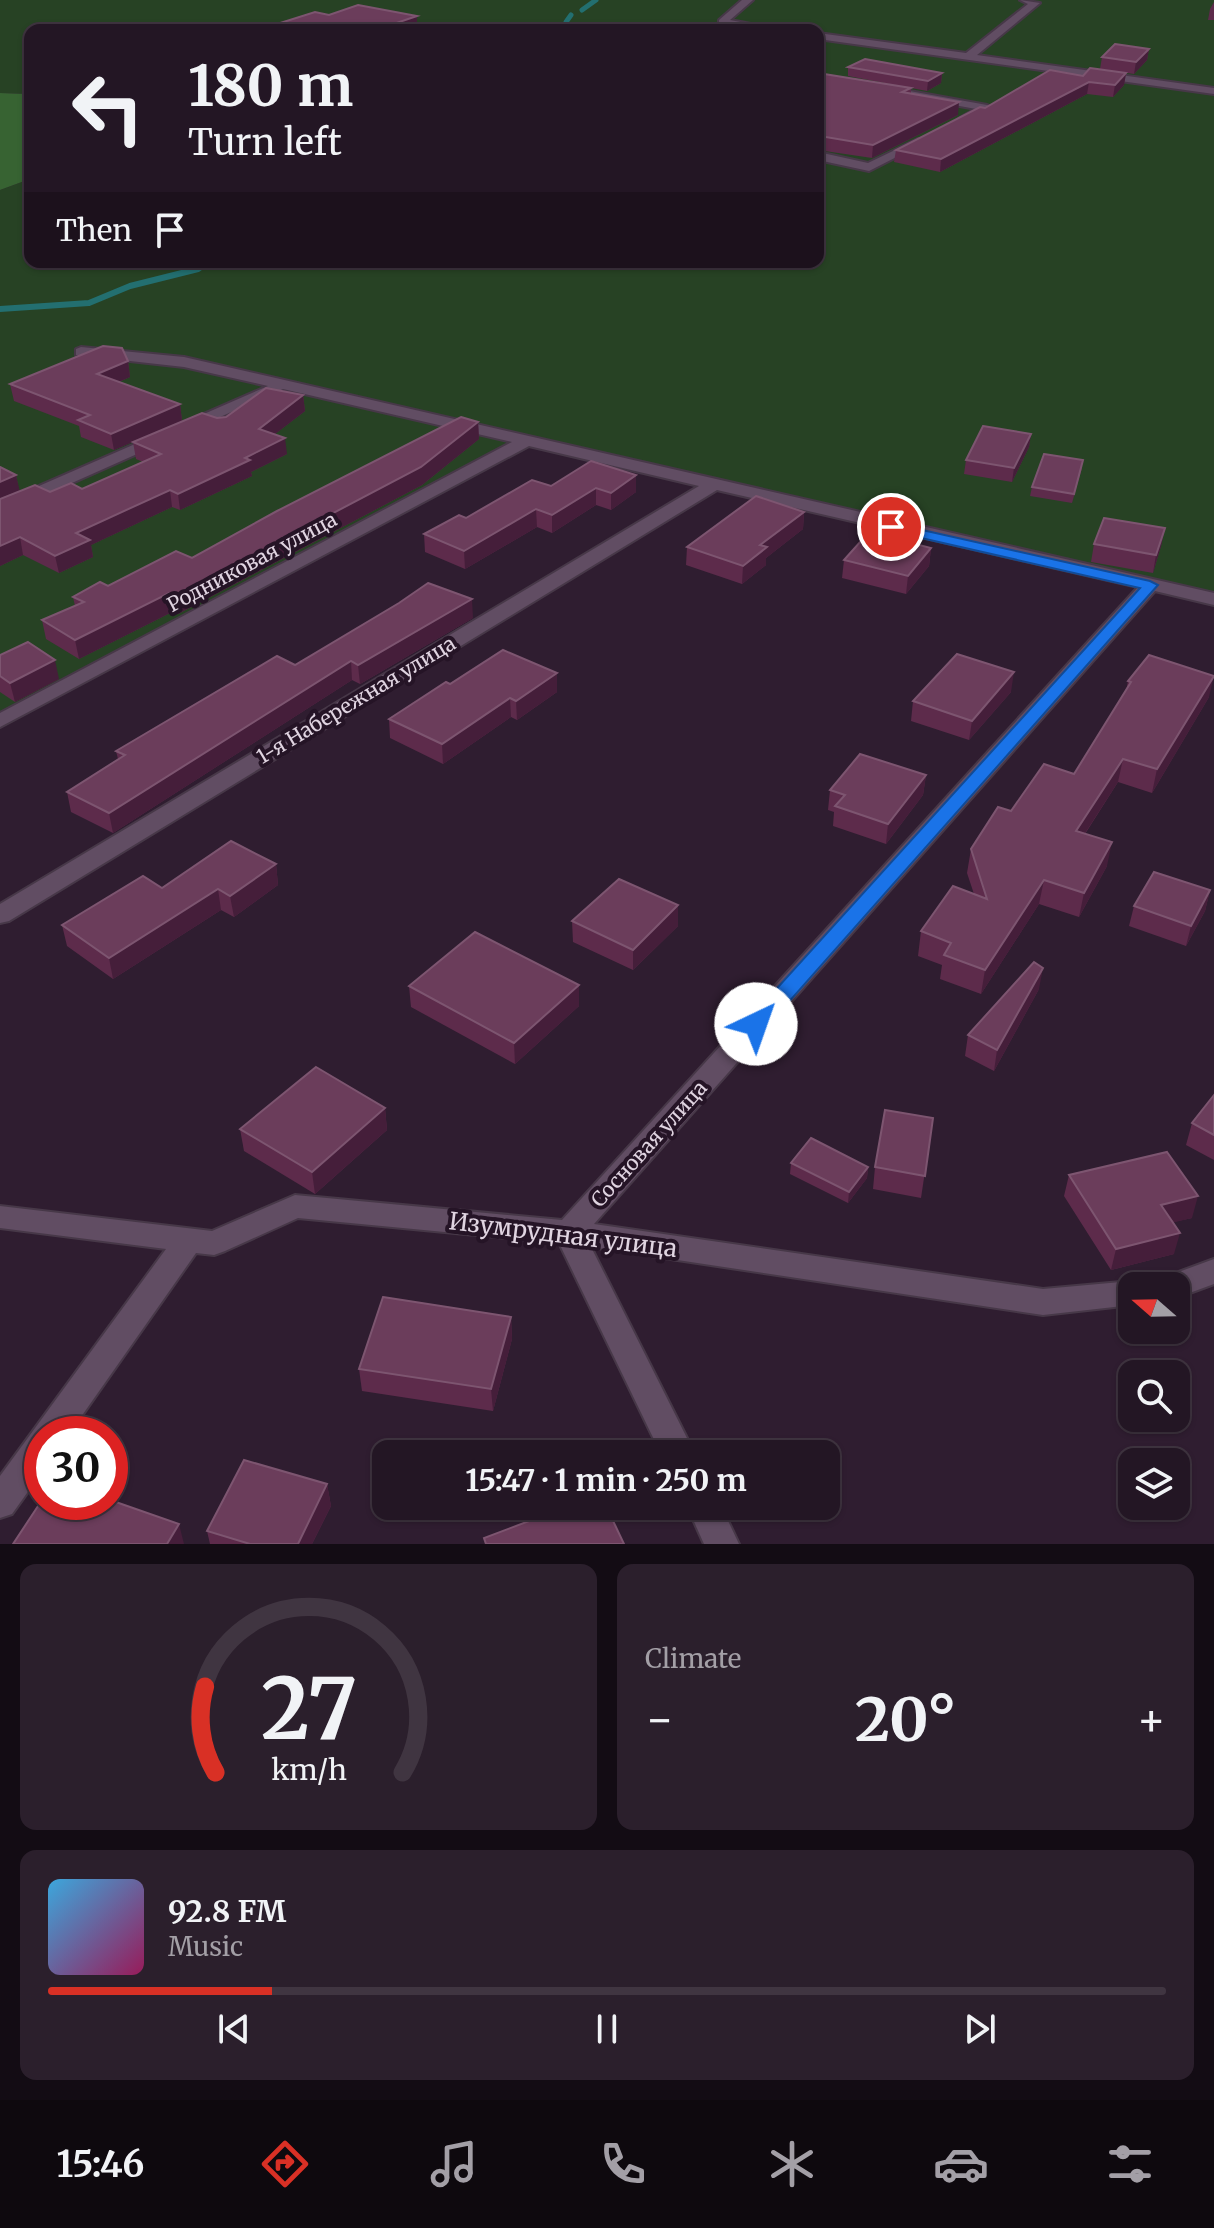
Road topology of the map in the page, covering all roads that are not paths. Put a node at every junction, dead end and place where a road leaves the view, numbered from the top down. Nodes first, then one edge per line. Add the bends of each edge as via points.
1 (748, 0) edge
2 (1034, 1) edge
3 (736, 24) edge
4 (824, 37) edge
5 (968, 57) junction
6 (864, 85) edge
7 (1214, 91) edge
8 (948, 128) edge
9 (935, 134) edge
10 (824, 157) edge
11 (81, 352) edge
12 (281, 386) junction
13 (525, 442) junction
14 (711, 486) junction
15 (0, 510) edge
16 (1150, 585) junction
17 (1214, 599) edge
18 (0, 721) edge
19 (0, 915) edge
20 (0, 1217) edge
21 (569, 1232) junction
22 (189, 1240) junction
23 (1214, 1271) edge
24 (1190, 1280) edge
25 (1118, 1294) edge
26 (63, 1416) edge
27 (671, 1440) edge
28 (24, 1470) edge
29 (0, 1503) edge
30 (711, 1520) edge
31 (722, 1544) edge

1 - 3 street via 722,22
2 - 5 street
4 - 5 street
5 - 7 street
6 - 8 street via 987,108
9 - 10 street via 869,167
11 - 12 street via 184,362
12 - 13 street
12 - 15 street
13 - 14 street
13 - 18 street, Родниковая улица
14 - 16 street
14 - 19 street, 1-я Набережная улица
16 - 17 street
16 - 21 street, Сосновая улица
20 - 22 street, Изумрудная улица
21 - 22 street, Изумрудная улица via 295,1206 214,1243
21 - 25 street, Изумрудная улица via 1043,1302
21 - 27 street
22 - 26 street
23 - 24 street
28 - 29 street
30 - 31 street

